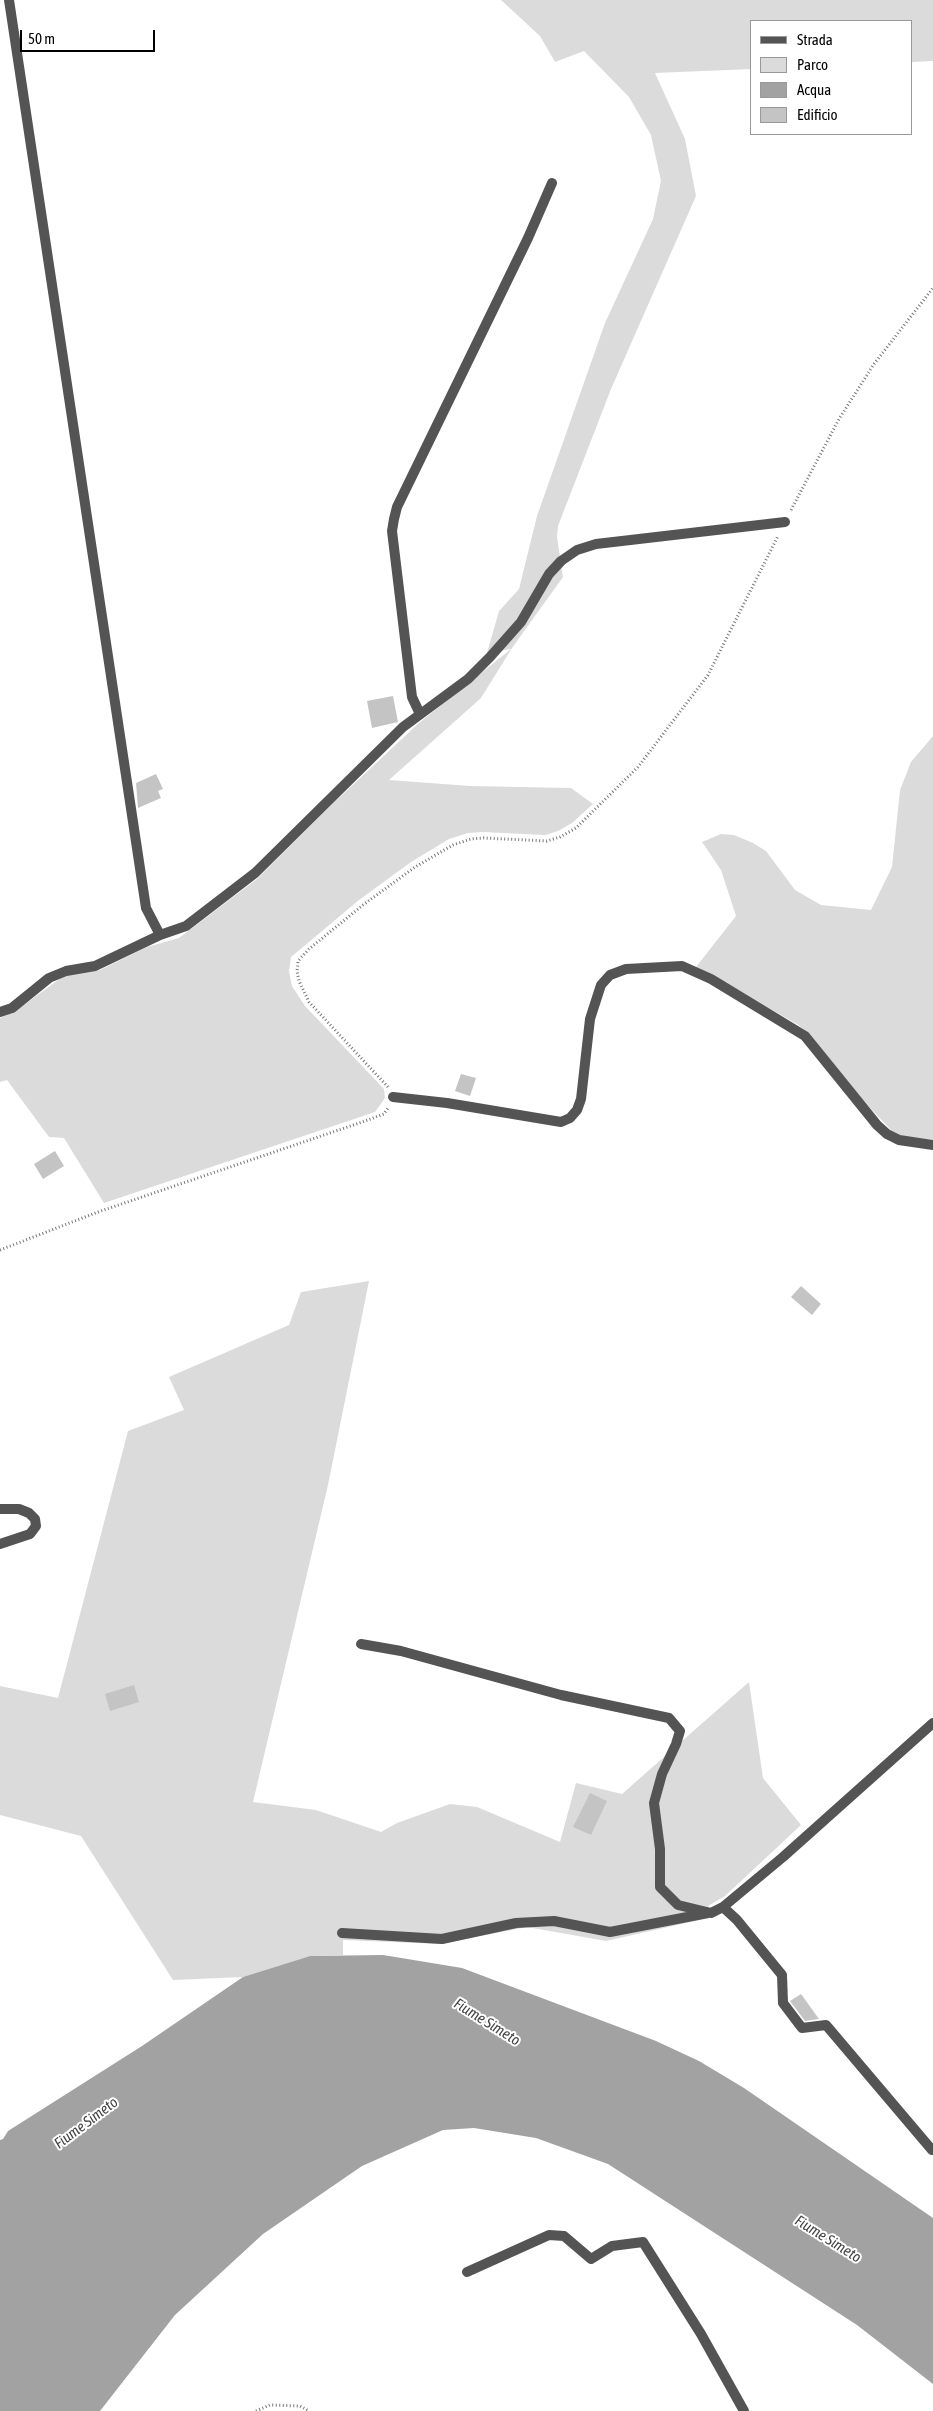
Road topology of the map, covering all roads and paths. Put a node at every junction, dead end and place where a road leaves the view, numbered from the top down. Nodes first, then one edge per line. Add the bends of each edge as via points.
1 (9, 0) edge
2 (552, 183) dead end
3 (933, 288) edge
4 (785, 522) junction
5 (420, 714) junction
6 (160, 935) junction
7 (0, 1012) edge
8 (392, 1096) junction
9 (933, 1145) edge
10 (0, 1250) edge
11 (0, 1509) edge
12 (0, 1544) edge
13 (361, 1644) dead end
14 (933, 1723) edge
15 (723, 1908) junction
16 (711, 1913) junction
17 (342, 1933) dead end
18 (932, 2150) dead end
19 (467, 2272) dead end
20 (256, 2411) edge
21 (309, 2411) edge
22 (744, 2411) edge

1 - 6 street via 146,908
2 - 5 street via 394,519 392,531 412,697
3 - 4 path via 874,364 838,419
4 - 5 street via 596,544 577,550 549,574 520,622 490,657
4 - 8 path via 708,675 638,767 576,828 547,841 484,838 453,845 415,867 363,905 298,961 299,981 309,1002 389,1088
5 - 6 street via 255,873 186,926
6 - 7 street via 95,966 49,978 12,1008
8 - 9 street via 561,1122 570,1118 581,1099 590,1019 601,985 610,975 626,969 682,966 711,979 805,1036 887,1134 899,1140
8 - 10 path via 384,1114 98,1212
11 - 12 street via 19,1509 29,1513 36,1526 30,1534
13 - 16 street via 401,1651 561,1695 669,1718 680,1730 654,1803 660,1849 660,1887 678,1905
14 - 15 street
15 - 16 street
15 - 18 street via 737,1920 782,1975 783,2003 802,2028 826,2024
16 - 17 street via 610,1932 554,1920 516,1923 442,1939
19 - 22 street via 549,2235 564,2236 591,2259 612,2246 643,2242 702,2334
20 - 21 path via 270,2405 300,2406

